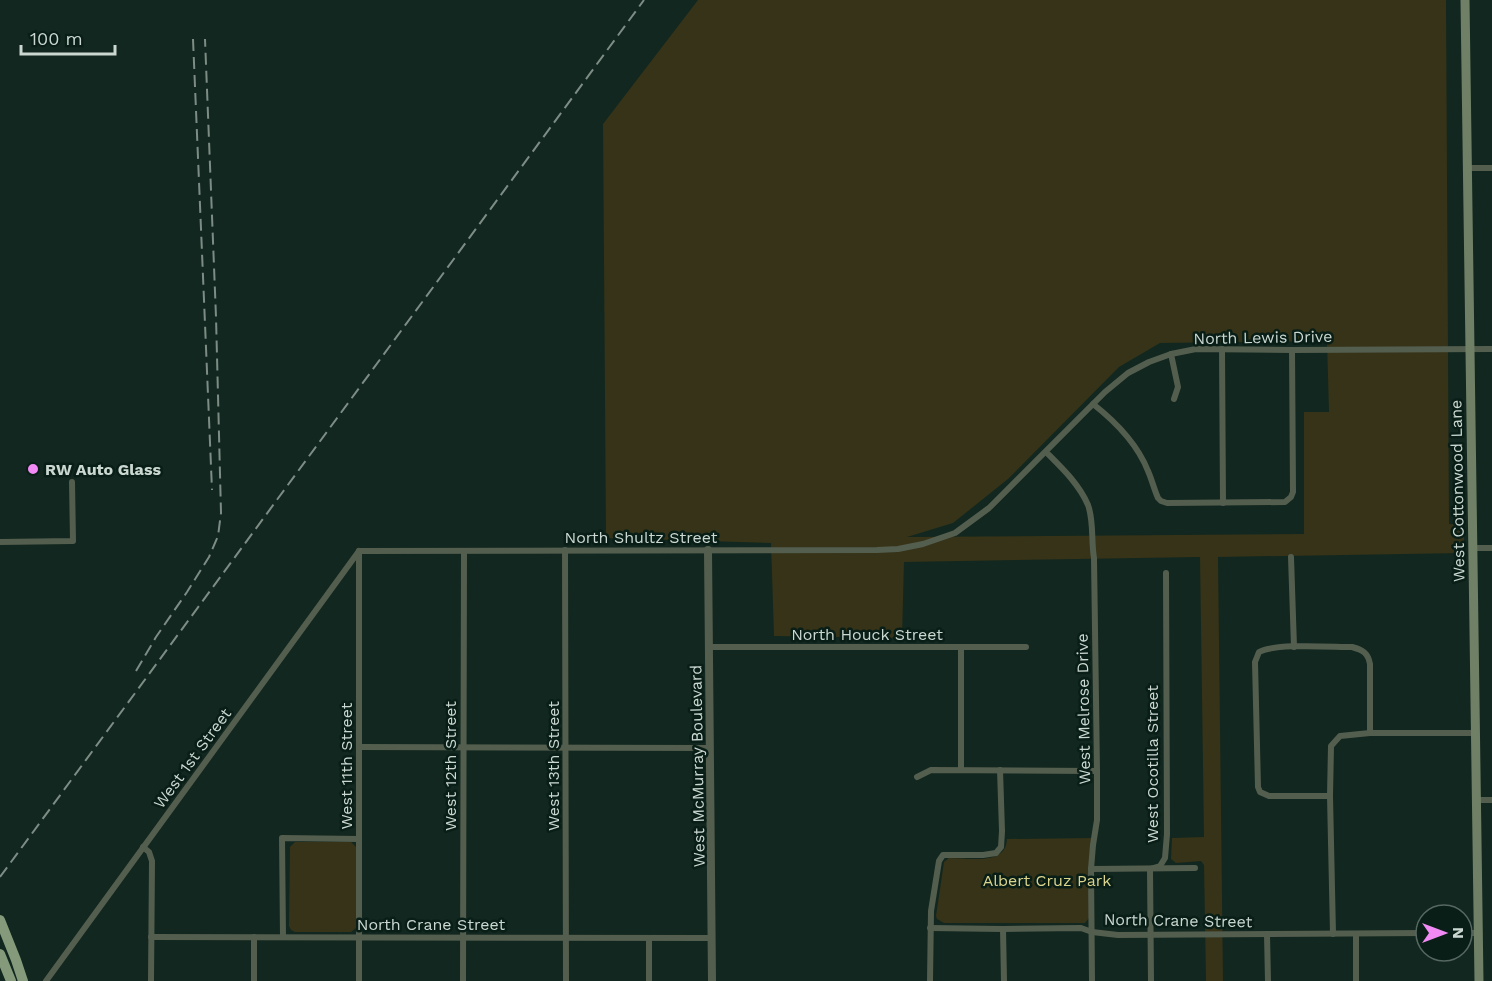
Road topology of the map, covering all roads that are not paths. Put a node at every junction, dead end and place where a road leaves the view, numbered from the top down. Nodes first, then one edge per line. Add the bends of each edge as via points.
1 (1465, 0) edge
2 (1467, 168) junction
3 (1492, 168) edge
4 (1469, 348) junction
5 (1222, 349) junction
6 (1492, 349) edge
7 (1292, 350) junction
8 (1172, 354) junction
9 (1174, 399) dead end
10 (1094, 404) junction
11 (1046, 452) junction
12 (72, 482) dead end
13 (1223, 503) junction
14 (0, 542) edge
15 (923, 544) joint
16 (1473, 548) junction
17 (1492, 548) edge
18 (464, 550) junction
19 (565, 550) junction
20 (708, 550) junction
21 (360, 551) junction
22 (1291, 557) dead end
23 (1166, 573) dead end
24 (709, 647) junction
25 (961, 647) junction
26 (1026, 647) dead end
27 (1294, 647) junction
28 (1370, 733) junction
29 (1475, 733) junction
30 (360, 747) junction
31 (463, 747) junction
32 (566, 747) junction
33 (709, 748) junction
34 (961, 770) junction
35 (1000, 770) junction
36 (1097, 771) junction
37 (917, 777) dead end
38 (1330, 796) junction
39 (1476, 800) junction
40 (1492, 800) edge
41 (359, 839) junction
42 (143, 847) junction
43 (1195, 868) dead end
44 (1092, 869) junction
45 (1150, 869) junction
46 (0, 921) edge
47 (930, 928) junction
48 (1003, 929) junction
49 (1092, 932) junction
50 (1414, 933) edge
51 (1474, 933) edge
52 (1479, 933) junction
53 (1150, 934) junction
54 (1267, 934) junction
55 (1333, 934) junction
56 (1356, 934) junction
57 (151, 937) junction
58 (254, 937) junction
59 (283, 937) junction
60 (359, 938) junction
61 (463, 938) junction
62 (566, 938) junction
63 (649, 938) junction
64 (712, 938) junction
65 (0, 954) edge
66 (11, 981) edge
67 (23, 981) edge
68 (46, 981) edge
69 (151, 981) edge
70 (254, 981) edge
71 (359, 981) edge
72 (463, 981) edge
73 (566, 981) edge
74 (649, 981) edge
75 (712, 981) edge
76 (930, 981) edge
77 (1004, 981) edge
78 (1092, 981) edge
79 (1151, 981) edge
80 (1268, 981) edge
81 (1356, 981) edge
82 (1479, 981) edge

1 - 2 main road, West Cottonwood Lane
2 - 3 street
2 - 4 main road, West Cottonwood Lane
4 - 6 street, North Lewis Drive
4 - 7 street, North Lewis Drive
4 - 16 main road, West Cottonwood Lane
5 - 7 street, North Lewis Drive
5 - 8 street, North Lewis Drive
5 - 13 street
7 - 13 street via 1293,492 1288,501 1280,503
8 - 9 street via 1178,387
8 - 10 street, North Lewis Drive via 1128,373
10 - 11 street, North Lewis Drive
10 - 13 street via 1132,441 1161,501
11 - 15 street, North Lewis Drive via 971,522 955,533
11 - 36 street, West Melrose Drive via 1073,480 1088,506 1092,527
12 - 14 street via 73,541
15 - 20 street, North Shultz Street via 877,550
16 - 17 street
16 - 29 main road, West Cottonwood Lane
18 - 19 street, North Shultz Street
18 - 21 street, North Shultz Street
18 - 31 street, West 12th Street
19 - 20 street, North Shultz Street
19 - 32 street, West 13th Street
20 - 24 street, West McMurray Boulevard
21 - 30 street, West 11th Street
21 - 42 street, West 1st Street
22 - 27 street
23 - 45 street, West Ocotilla Street via 1167,834 1165,858 1160,866
24 - 25 street, North Houck Street
24 - 33 street, West McMurray Boulevard
25 - 26 street, North Houck Street
25 - 34 street
27 - 28 street via 1352,647 1365,652 1370,664
27 - 38 street via 1264,649 1255,662 1258,787 1269,796
28 - 29 street
28 - 38 street via 1340,736 1331,746
29 - 39 main road, West Cottonwood Lane
30 - 31 street
30 - 41 street, West 11th Street
31 - 32 street
31 - 61 street, West 12th Street
32 - 33 street
32 - 62 street, West 13th Street
33 - 64 street, West McMurray Boulevard
34 - 35 street
34 - 37 street via 931,770
35 - 36 street
35 - 47 street via 1001,847 996,853 983,855 943,855
36 - 44 street, West Melrose Drive
38 - 55 street
39 - 40 street
39 - 52 main road, West Cottonwood Lane
41 - 59 street via 282,838
41 - 60 street, West 11th Street
42 - 57 street via 152,861
42 - 68 street, West 1st Street
43 - 45 street
44 - 45 street
44 - 49 street, West Melrose Drive
45 - 53 street
46 - 67 main road
47 - 48 street, North Crane Street
47 - 76 street
48 - 49 street, North Crane Street via 1081,928
48 - 77 street
49 - 53 street, North Crane Street
49 - 78 street, West Melrose Drive
50 - 56 street, North Crane Street
51 - 52 street
52 - 82 main road, West Cottonwood Lane
53 - 54 street, North Crane Street
53 - 79 street
54 - 55 street, North Crane Street
54 - 80 street
55 - 56 street, North Crane Street
56 - 81 street
57 - 58 street, North Crane Street
57 - 69 street
58 - 59 street, North Crane Street
58 - 70 street
59 - 60 street, North Crane Street
60 - 61 street, North Crane Street
60 - 71 street, West 11th Street
61 - 62 street, North Crane Street
61 - 72 street, West 12th Street
62 - 63 street, North Crane Street
62 - 73 street, West 13th Street
63 - 64 street, North Crane Street
63 - 74 street
64 - 75 street, West McMurray Boulevard
65 - 66 main road

